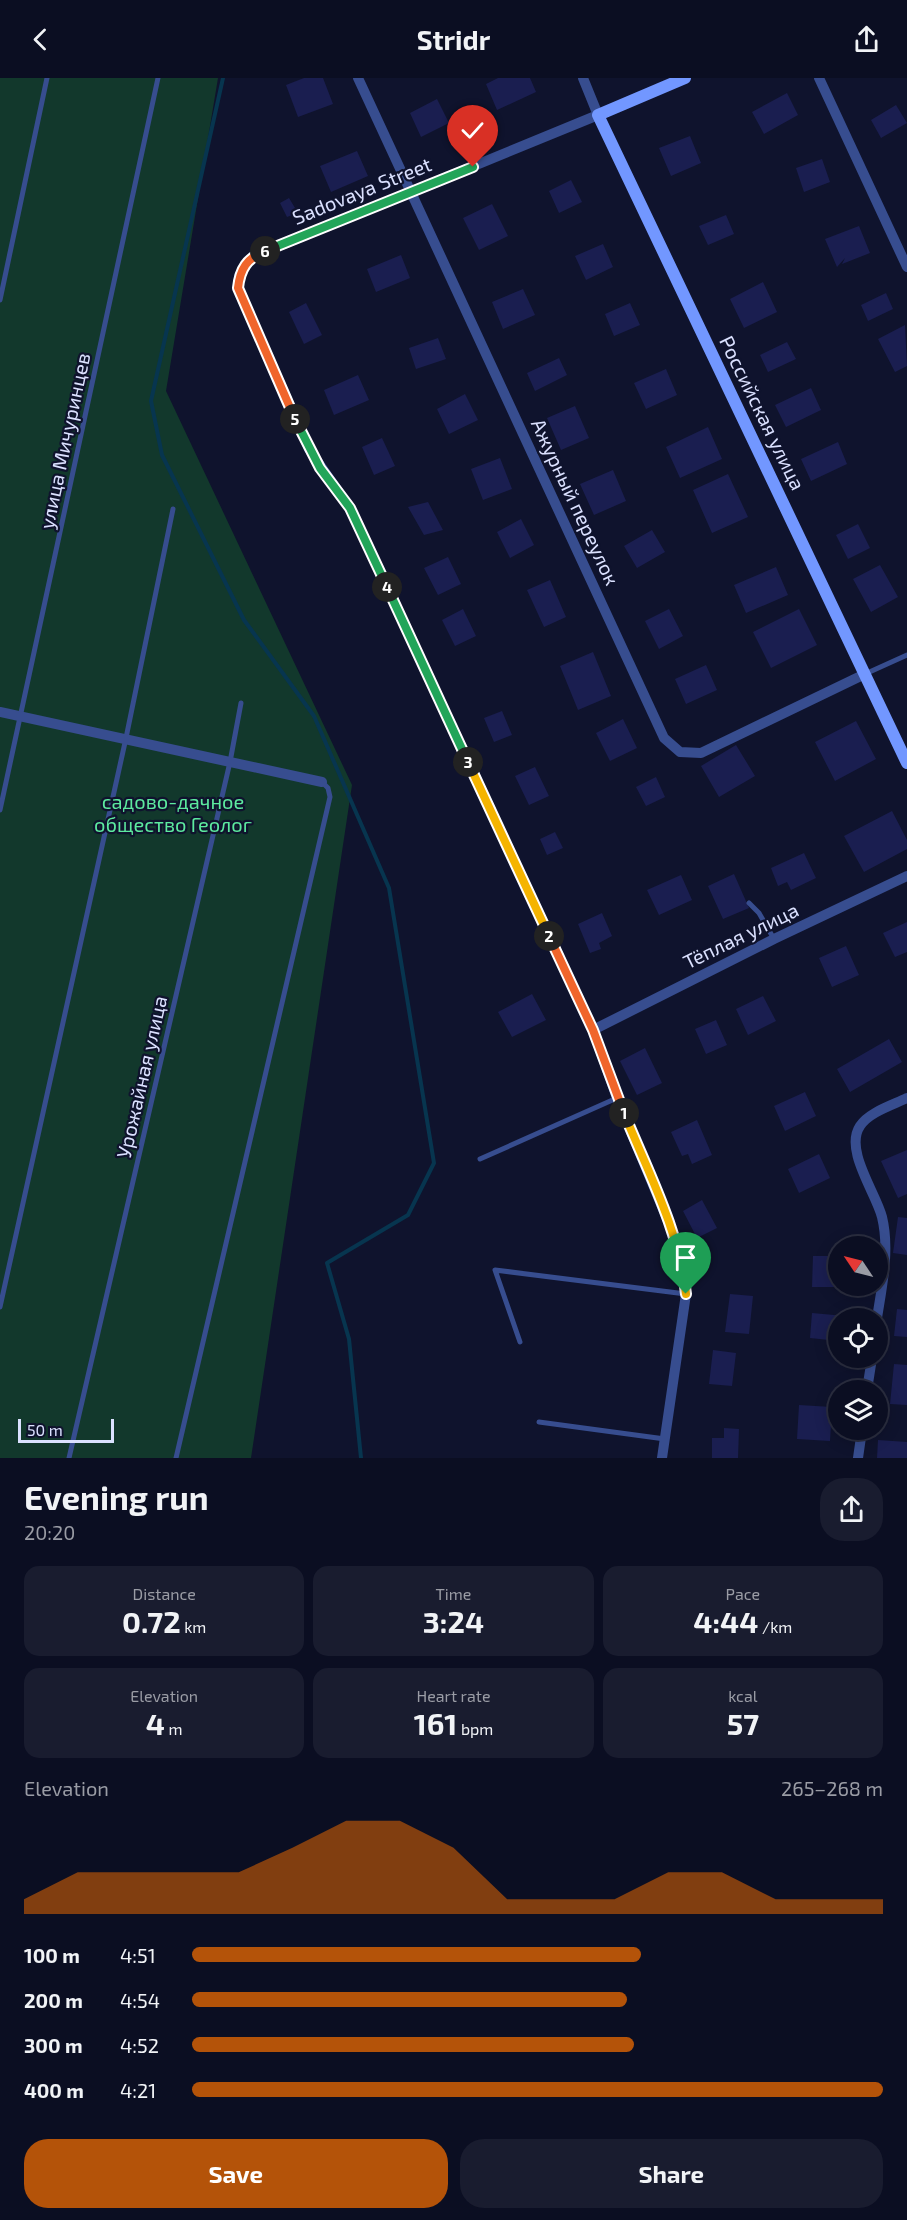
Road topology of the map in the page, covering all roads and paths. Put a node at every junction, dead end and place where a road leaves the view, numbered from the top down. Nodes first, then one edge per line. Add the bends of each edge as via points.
1 (47, 78) edge
2 (158, 78) edge
3 (358, 78) edge
4 (583, 78) edge
5 (685, 78) edge
6 (819, 78) edge
7 (598, 115) junction
8 (411, 193) junction
9 (907, 267) edge
10 (0, 300) edge
11 (173, 509) dead end
12 (907, 655) edge
13 (865, 674) junction
14 (241, 703) dead end
15 (0, 712) edge
16 (21, 717) junction
17 (126, 738) junction
18 (230, 762) junction
19 (907, 764) edge
20 (322, 782) joint
21 (0, 810) edge
22 (907, 876) edge
23 (749, 903) dead end
24 (774, 939) junction
25 (593, 1030) junction
26 (617, 1098) junction
27 (907, 1098) edge
28 (480, 1159) dead end
29 (686, 1294) junction
30 (0, 1307) edge
31 (878, 1308) edge
32 (520, 1342) dead end
33 (539, 1422) dead end
34 (665, 1439) junction
35 (861, 1440) edge
36 (69, 1458) edge
37 (176, 1458) edge
38 (662, 1458) edge
39 (858, 1458) edge

1 - 10 lane
2 - 16 lane, улица Мичуринцев
3 - 8 street, Ажурный переулок
4 - 7 street, Российская улица
5 - 7 street, Sadovaya Street
6 - 9 street
7 - 8 street, Sadovaya Street
7 - 13 street, Российская улица
8 - 13 street, Ажурный переулок via 671,747 680,752 701,753
8 - 25 street, Sadovaya Street via 252,256 239,276 238,288 309,449 350,508 364,537
11 - 17 lane
12 - 13 lane
13 - 19 street, Российская улица
14 - 18 lane, Урожайная улица
15 - 16 street
16 - 17 street
16 - 21 lane, улица Мичуринцев
17 - 18 street
17 - 30 lane
18 - 20 street
18 - 36 lane, Урожайная улица
20 - 37 lane via 330,796
22 - 24 street, Тёплая улица
23 - 24 lane
24 - 25 street, Тёплая улица
25 - 26 street
26 - 28 lane
26 - 29 street via 675,1238 683,1263
27 - 31 street via 869,1117 860,1125 855,1138 882,1217 885,1261
29 - 32 lane via 495,1270
29 - 34 street
33 - 34 lane
34 - 38 street
35 - 39 street

